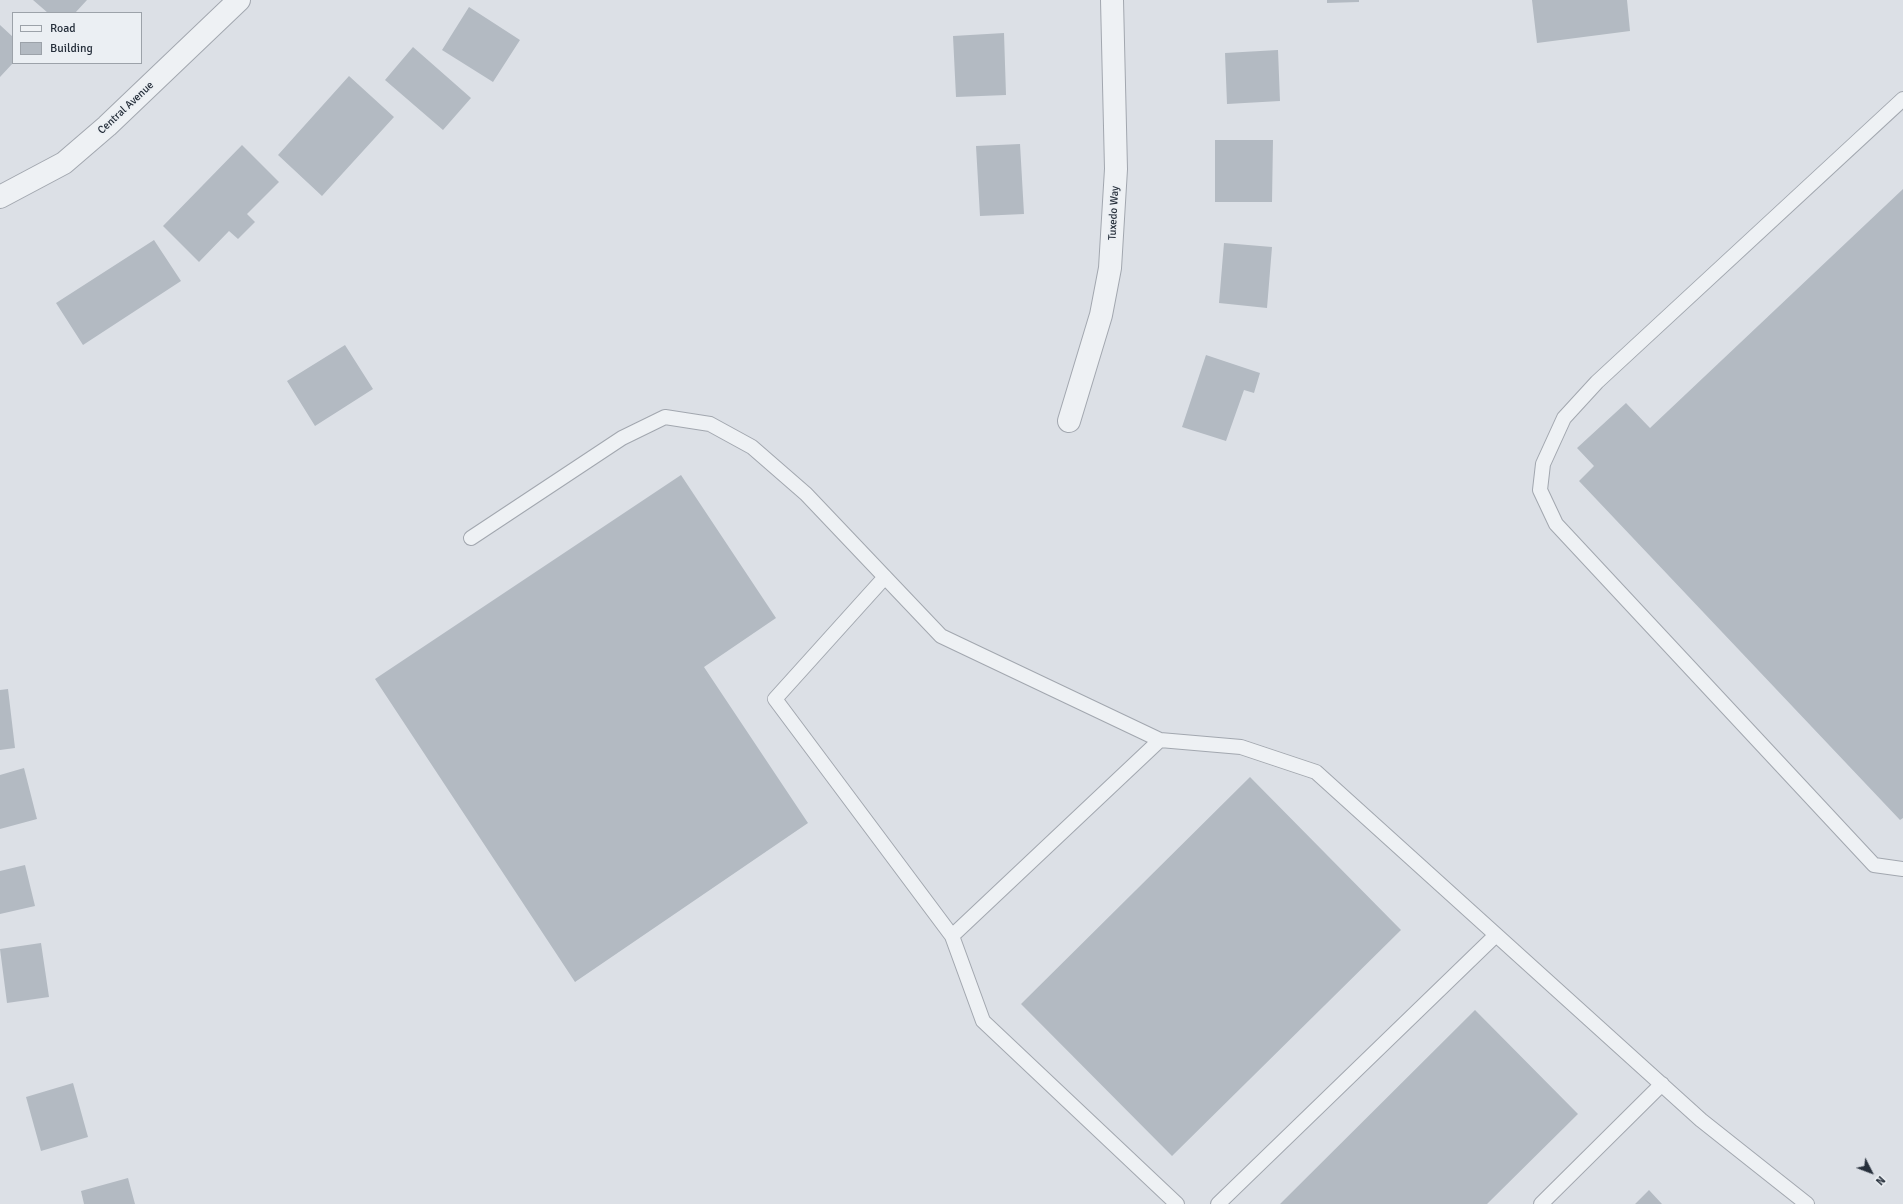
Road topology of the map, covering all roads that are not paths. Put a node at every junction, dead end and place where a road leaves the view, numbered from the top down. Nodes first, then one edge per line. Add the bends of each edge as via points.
1 (239, 0) edge
2 (1112, 0) edge
3 (1903, 99) edge
4 (0, 197) edge
5 (1069, 421) dead end
6 (471, 538) dead end
7 (885, 577) junction
8 (1160, 740) junction
9 (1903, 869) edge
10 (1496, 935) junction
11 (952, 936) junction
12 (1662, 1084) junction
13 (1177, 1204) edge
14 (1218, 1204) edge
15 (1541, 1204) edge
16 (1807, 1204) edge

1 - 4 street, Central Avenue via 108,126 64,163
2 - 5 street, Tuxedo Way via 1116,169 1110,268 1101,315
3 - 9 lane via 1597,382 1564,418 1543,464 1540,490 1556,524 1874,865
6 - 7 lane via 622,438 665,417 710,424 752,447 806,494
7 - 8 lane via 941,636
7 - 11 lane via 775,699
8 - 10 lane via 1240,747 1316,772
8 - 11 lane
10 - 12 lane
10 - 14 lane
11 - 13 lane via 983,1021
12 - 15 lane
12 - 16 lane via 1702,1120

